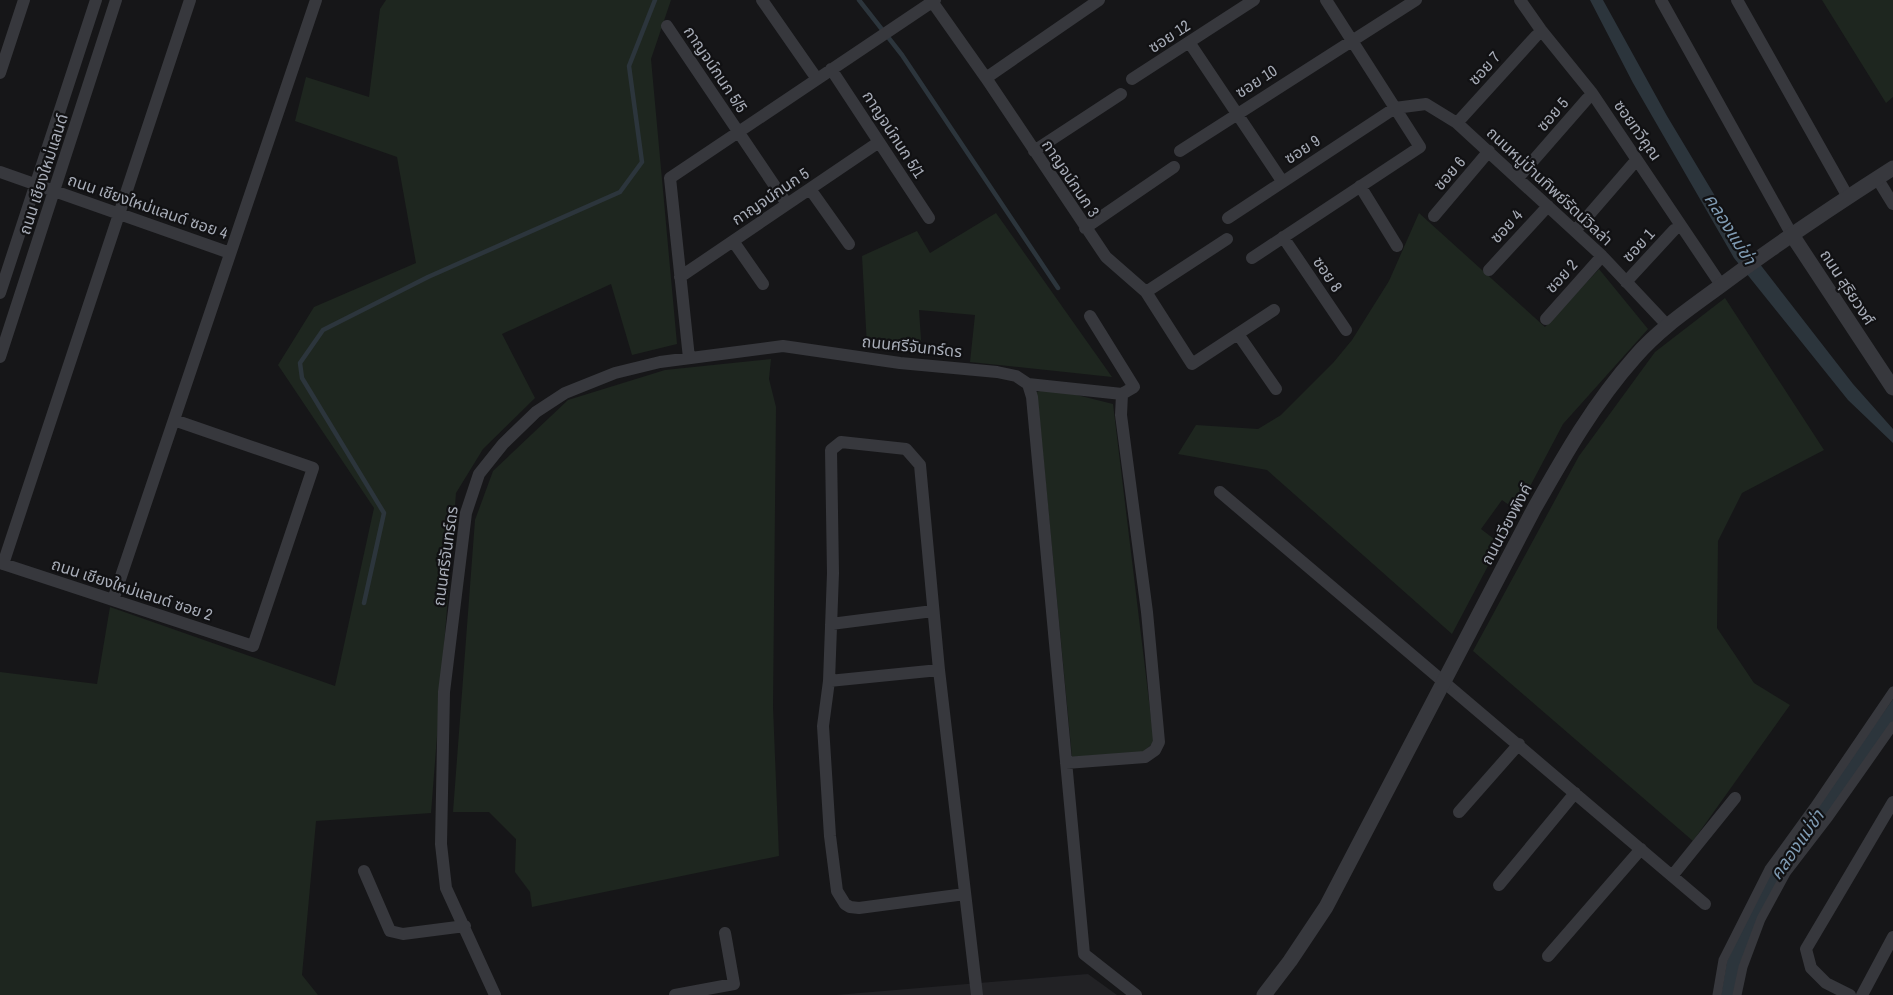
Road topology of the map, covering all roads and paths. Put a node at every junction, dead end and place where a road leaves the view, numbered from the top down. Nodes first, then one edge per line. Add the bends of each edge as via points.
1 (24, 0) edge
2 (96, 0) edge
3 (116, 0) edge
4 (190, 0) edge
5 (316, 0) edge
6 (762, 0) edge
7 (1099, 0) edge
8 (1254, 0) edge
9 (1326, 0) edge
10 (1416, 0) edge
11 (1520, 0) edge
12 (1661, 0) edge
13 (1737, 0) edge
14 (933, 1) edge
15 (667, 26) dead end
16 (1536, 36) dead end
17 (1351, 39) junction
18 (1189, 42) junction
19 (831, 69) junction
20 (0, 73) edge
21 (986, 78) junction
22 (817, 79) junction
23 (1132, 79) dead end
24 (1121, 94) dead end
25 (1587, 99) dead end
26 (1395, 108) junction
27 (1236, 113) junction
28 (1457, 123) junction
29 (738, 131) junction
30 (879, 142) junction
31 (1180, 151) dead end
32 (1034, 152) junction
33 (1489, 152) junction
34 (1633, 164) dead end
35 (1174, 167) dead end
36 (1893, 168) edge
37 (0, 172) edge
38 (1518, 178) junction
39 (1877, 178) junction
40 (1282, 182) junction
41 (35, 184) junction
42 (1360, 186) junction
43 (810, 189) junction
44 (55, 191) junction
45 (1848, 197) junction
46 (787, 204) junction
47 (1893, 204) edge
48 (1548, 206) junction
49 (120, 214) junction
50 (1434, 216) dead end
51 (929, 218) dead end
52 (1228, 218) dead end
53 (1085, 228) junction
54 (1674, 230) dead end
55 (1575, 231) junction
56 (1792, 235) junction
57 (1283, 237) junction
58 (1227, 239) dead end
59 (733, 241) junction
60 (849, 244) dead end
61 (1397, 246) dead end
62 (230, 253) junction
63 (1602, 256) junction
64 (1252, 258) dead end
65 (1489, 270) dead end
66 (680, 277) junction
67 (1626, 282) junction
68 (763, 284) dead end
69 (1721, 285) junction
70 (1146, 292) junction
71 (0, 293) edge
72 (1274, 310) dead end
73 (1090, 316) dead end
74 (1546, 319) dead end
75 (1667, 325) junction
76 (1346, 330) dead end
77 (1238, 334) junction
78 (0, 357) edge
79 (689, 358) junction
80 (1028, 384) junction
81 (1893, 388) edge
82 (1276, 390) dead end
83 (1122, 394) junction
84 (174, 420) junction
85 (1220, 492) dead end
86 (1, 563) edge
87 (113, 600) junction
88 (933, 611) junction
89 (831, 624) junction
90 (939, 670) junction
91 (829, 681) junction
92 (1443, 682) junction
93 (1893, 691) edge
94 (1893, 726) edge
95 (1519, 744) junction
96 (1066, 764) junction
97 (1575, 793) junction
98 (1735, 798) dead end
99 (1893, 802) edge
100 (1459, 812) dead end
101 (1641, 849) junction
102 (363, 871) dead end
103 (1672, 876) junction
104 (1499, 885) dead end
105 (965, 894) junction
106 (1705, 904) dead end
107 (465, 926) junction
108 (725, 933) dead end
109 (1893, 937) edge
110 (1548, 956) dead end
111 (495, 995) edge
112 (675, 995) edge
113 (977, 995) edge
114 (1136, 995) edge
115 (1264, 995) edge
116 (1717, 995) edge
117 (1737, 995) edge
118 (1850, 995) edge
119 (1862, 995) edge

1 - 20 street
2 - 41 street, ถนน เชียงใหม่แลนด์
3 - 44 street, ถนน เชียงใหม่แลนด์
4 - 49 street
5 - 62 street
6 - 22 street
7 - 21 street
8 - 18 street, ซอย 12
9 - 17 street
10 - 17 street, ซอย 10
11 - 69 street, ซอยทวีคูณ via 1592,93
12 - 56 street
13 - 45 street
14 - 19 street
14 - 21 street, กาญจน์กนก 3
15 - 29 street, กาญจน์กนก 5/5
16 - 28 street, ซอย 7
17 - 26 street
17 - 27 street, ซอย 10
18 - 23 street, ซอย 12
18 - 27 street
19 - 22 street
19 - 30 street, กาญจน์กนก 5/1
21 - 32 street, กาญจน์กนก 3
22 - 29 street
24 - 32 street
25 - 38 street, ซอย 5
26 - 28 street, ถนนหมู่บ้านทิพย์รัตน์วิลล่า via 1426,104
26 - 40 street, ซอย 9
26 - 42 street via 1419,147
27 - 31 street, ซอย 10
27 - 40 street
28 - 33 street, ถนนหมู่บ้านทิพย์รัตน์วิลล่า
29 - 46 street, กาญจน์กนก 5/5
29 - 66 street via 670,178
30 - 43 street, กาญจน์กนก 5
30 - 51 street, กาญจน์กนก 5/1
32 - 53 street, กาญจน์กนก 3
33 - 38 street, ถนนหมู่บ้านทิพย์รัตน์วิลล่า
33 - 50 street, ซอย 6
34 - 55 street
35 - 53 street
36 - 39 street, ถนนเวียงพิงค์
37 - 41 street, ถนน เชียงใหม่แลนด์ ซอย 4
38 - 48 street, ถนนหมู่บ้านทิพย์รัตน์วิลล่า
39 - 45 street, ถนนเวียงพิงค์
39 - 47 street
40 - 52 street, ซอย 9
41 - 44 street, ถนน เชียงใหม่แลนด์ ซอย 4
41 - 71 street, ถนน เชียงใหม่แลนด์
42 - 57 street
42 - 61 street
43 - 46 street, กาญจน์กนก 5
43 - 60 street
44 - 49 street, ถนน เชียงใหม่แลนด์ ซอย 4
44 - 78 street, ถนน เชียงใหม่แลนด์
45 - 56 street, ถนนเวียงพิงค์
46 - 59 street, กาญจน์กนก 5
48 - 55 street, ถนนหมู่บ้านทิพย์รัตน์วิลล่า
48 - 65 street, ซอย 4
49 - 62 street, ถนน เชียงใหม่แลนด์ ซอย 4
49 - 86 street
53 - 70 street, กาญจน์กนก 3 via 1106,257
54 - 67 street, ซอย 1
55 - 63 street, ถนนหมู่บ้านทิพย์รัตน์วิลล่า
56 - 69 street, ถนนเวียงพิงค์
56 - 81 street, ถนน สุริยวงศ์
57 - 64 street
57 - 76 street, ซอย 8
58 - 70 street
59 - 66 street, กาญจน์กนก 5
59 - 68 street
62 - 84 street
63 - 67 street, ถนนหมู่บ้านทิพย์รัตน์วิลล่า
63 - 74 street, ซอย 2
66 - 79 street
67 - 75 street, ถนนหมู่บ้านทิพย์รัตน์วิลล่า
69 - 75 street, ถนนเวียงพิงค์
70 - 77 street, กาญจน์กนก 3 via 1192,364
72 - 77 street
73 - 83 street via 1134,387
75 - 92 street, ถนนเวียงพิงค์ via 1628,365 1570,445
77 - 82 street
79 - 80 street, ถนนศรีจันทร์ดร via 783,346 997,372 1016,376
79 - 107 street, ถนนศรีจันทร์ดร via 615,373 565,393 536,412 479,474 466,513 444,692 441,844 446,888
80 - 83 street, ถนนศรีจันทร์ดร
80 - 96 street
83 - 96 street via 1121,415 1147,612 1159,742 1145,757
84 - 87 street
84 - 87 street, ถนน เชียงใหม่แลนด์ ซอย 2 via 313,468 253,646
85 - 92 street
86 - 87 street, ถนน เชียงใหม่แลนด์ ซอย 2
88 - 89 street
88 - 89 street via 920,465 906,449 841,442 831,450
88 - 90 street
89 - 91 street
90 - 91 street
90 - 105 street
91 - 105 street via 823,726 833,871 840,899 859,908
92 - 95 street
92 - 115 street, ถนนเวียงพิงค์ via 1326,907
93 - 116 street via 1769,869 1723,960
94 - 117 street via 1786,873 1761,919 1743,966
95 - 97 street
95 - 100 street
96 - 114 street via 1084,954
97 - 101 street
97 - 104 street
98 - 103 street
99 - 118 street via 1806,949 1811,968 1826,983
101 - 103 street
101 - 110 street
102 - 107 street via 390,931 403,934
103 - 106 street
105 - 113 street
107 - 111 street, ถนนศรีจันทร์ดร
108 - 112 street via 734,984
109 - 119 street

